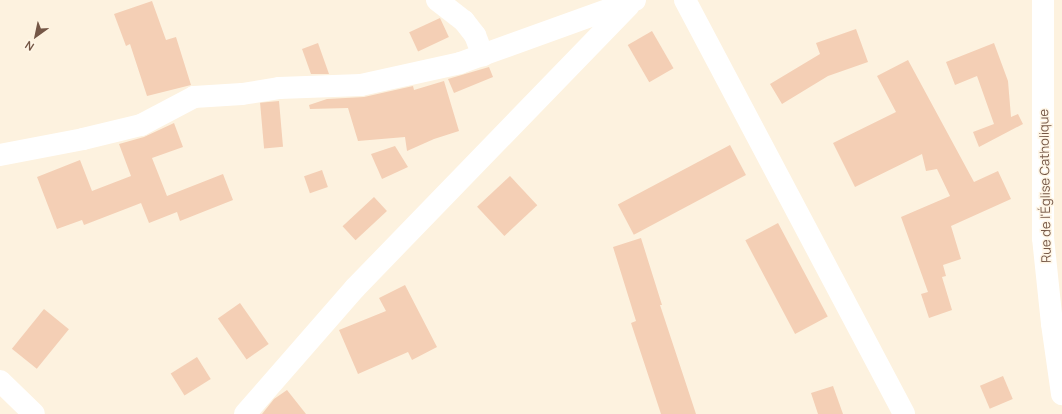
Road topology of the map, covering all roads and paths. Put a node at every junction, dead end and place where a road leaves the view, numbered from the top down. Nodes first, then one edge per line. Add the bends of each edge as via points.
1 (437, 0) edge
2 (634, 0) edge
3 (685, 0) edge
4 (1043, 0) edge
5 (483, 56) junction
6 (0, 155) edge
7 (0, 381) edge
8 (1062, 394) edge
9 (34, 414) edge
10 (245, 414) edge
11 (904, 414) edge

1 - 5 street via 464,21 475,35
2 - 5 street
2 - 10 street via 355,288
3 - 11 street
4 - 8 street, Rue de l'Église Catholique via 1043,238
5 - 6 street via 361,85 279,88 242,94 194,97 141,125
7 - 9 street

